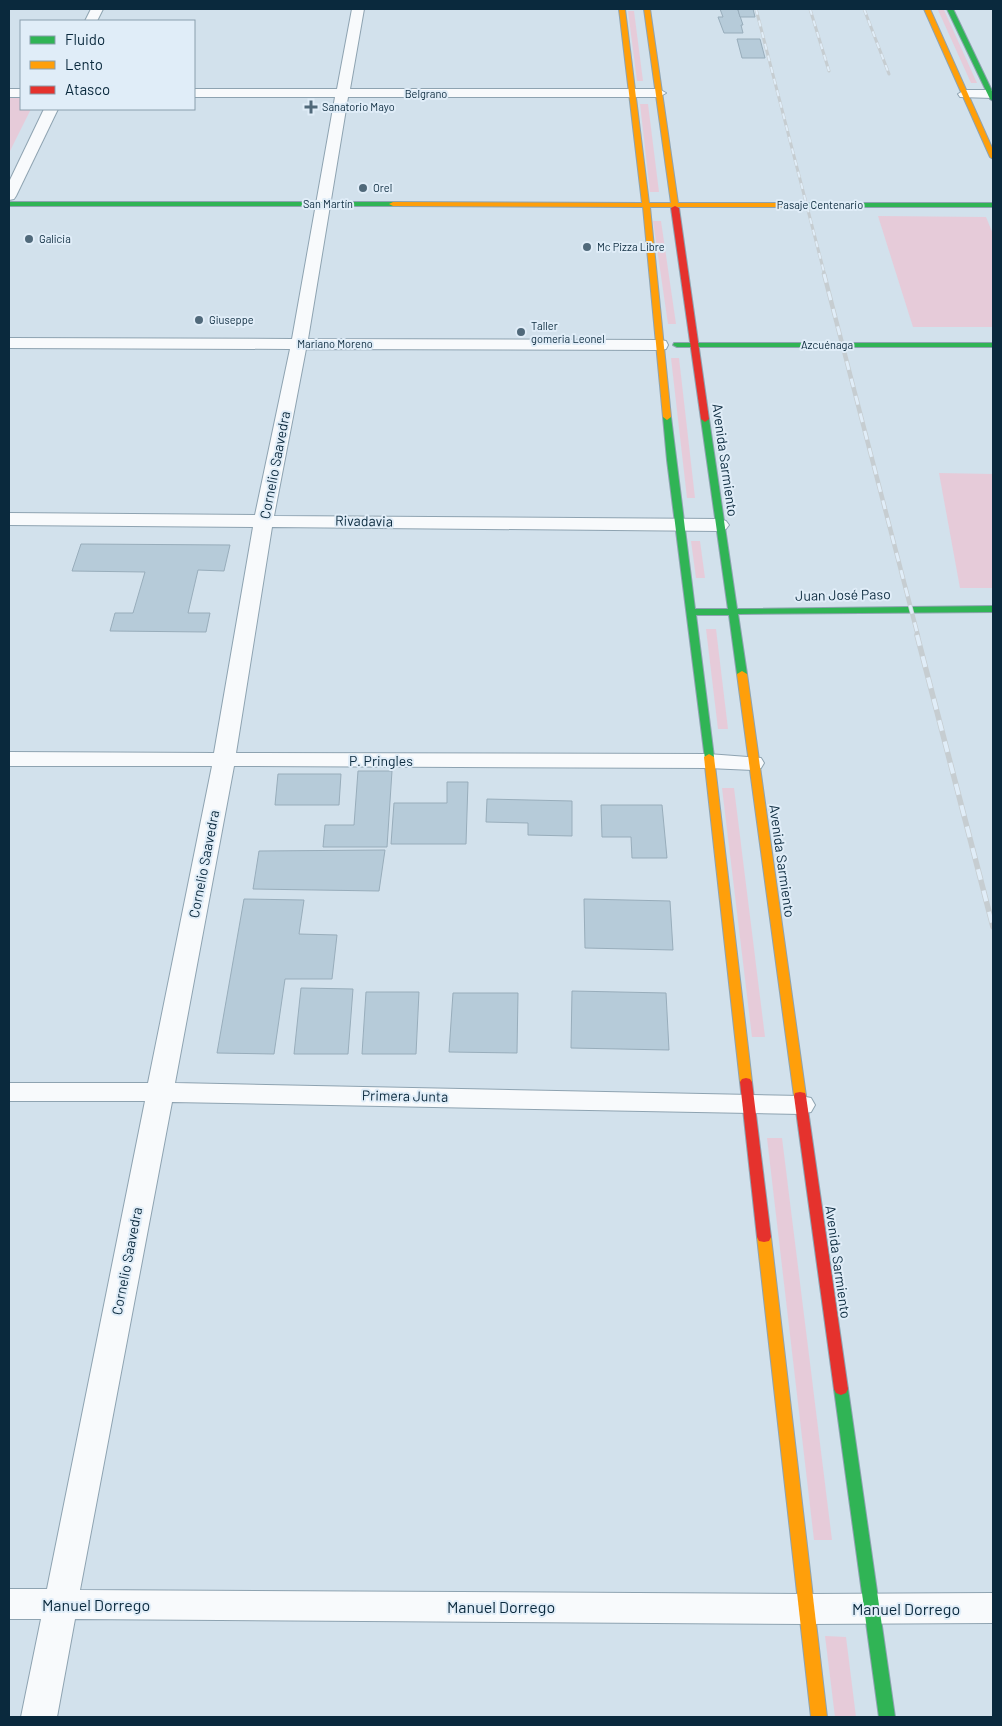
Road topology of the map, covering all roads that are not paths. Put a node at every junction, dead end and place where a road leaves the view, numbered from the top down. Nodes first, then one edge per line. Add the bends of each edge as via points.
1 (358, 9) edge
2 (622, 9) edge
3 (647, 9) edge
4 (927, 9) edge
5 (950, 9) edge
6 (195, 93) edge
7 (631, 93) junction
8 (659, 93) junction
9 (343, 94) junction
10 (965, 94) junction
11 (992, 96) edge
12 (51, 110) edge
13 (993, 157) edge
14 (9, 196) edge
15 (9, 204) edge
16 (322, 204) junction
17 (646, 204) junction
18 (674, 204) junction
19 (993, 205) edge
20 (9, 343) edge
21 (299, 344) junction
22 (660, 345) junction
23 (694, 345) junction
24 (993, 345) edge
25 (9, 519) edge
26 (264, 520) junction
27 (678, 524) junction
28 (720, 525) junction
29 (993, 609) edge
30 (692, 612) junction
31 (733, 612) junction
32 (9, 759) edge
33 (224, 760) junction
34 (708, 761) junction
35 (753, 763) junction
36 (9, 1092) edge
37 (160, 1092) junction
38 (750, 1102) junction
39 (801, 1105) junction
40 (9, 1604) edge
41 (60, 1605) junction
42 (993, 1608) edge
43 (808, 1609) junction
44 (872, 1609) junction
45 (39, 1717) edge
46 (819, 1717) edge
47 (887, 1717) edge

1 - 9 street, Cornelio Saavedra
2 - 7 main road
3 - 8 main road, Avenida Sarmiento
4 - 10 main road
5 - 11 main road
6 - 9 street, Belgrano
7 - 8 street, Belgrano
7 - 9 street, Belgrano
7 - 17 main road
8 - 18 main road, Avenida Sarmiento
9 - 16 street, Cornelio Saavedra
10 - 11 street
10 - 13 main road
12 - 14 street
15 - 16 main road, San Martín
16 - 17 main road, San Martín
16 - 21 street, Cornelio Saavedra
17 - 18 main road, Pasaje Centenario
17 - 22 main road
18 - 19 main road, Pasaje Centenario
18 - 23 main road, Avenida Sarmiento
20 - 21 street, Mariano Moreno
21 - 22 street, Mariano Moreno
21 - 26 street, Cornelio Saavedra
22 - 23 main road, Azcuénaga
22 - 27 main road
23 - 24 main road, Azcuénaga
23 - 28 main road, Avenida Sarmiento
25 - 26 street, Rivadavia
26 - 27 street, Rivadavia
26 - 33 street, Cornelio Saavedra
27 - 28 street, Rivadavia
27 - 30 main road
28 - 31 main road, Avenida Sarmiento
29 - 31 main road, Juan José Paso
30 - 31 main road, Juan José Paso
30 - 34 main road
31 - 35 main road, Avenida Sarmiento
32 - 33 street, P. Pringles
33 - 34 street, P. Pringles
33 - 37 street, Cornelio Saavedra
34 - 35 street, P. Pringles
34 - 38 main road
35 - 39 main road, Avenida Sarmiento
36 - 37 street, Primera Junta
37 - 38 street, Primera Junta
37 - 41 street, Cornelio Saavedra
38 - 39 street, Primera Junta
38 - 43 main road
39 - 44 main road, Avenida Sarmiento
40 - 41 street, Manuel Dorrego
41 - 43 street, Manuel Dorrego
41 - 45 street, Cornelio Saavedra
42 - 44 street, Manuel Dorrego
43 - 44 street, Manuel Dorrego
43 - 46 main road
44 - 47 main road, Avenida Sarmiento

